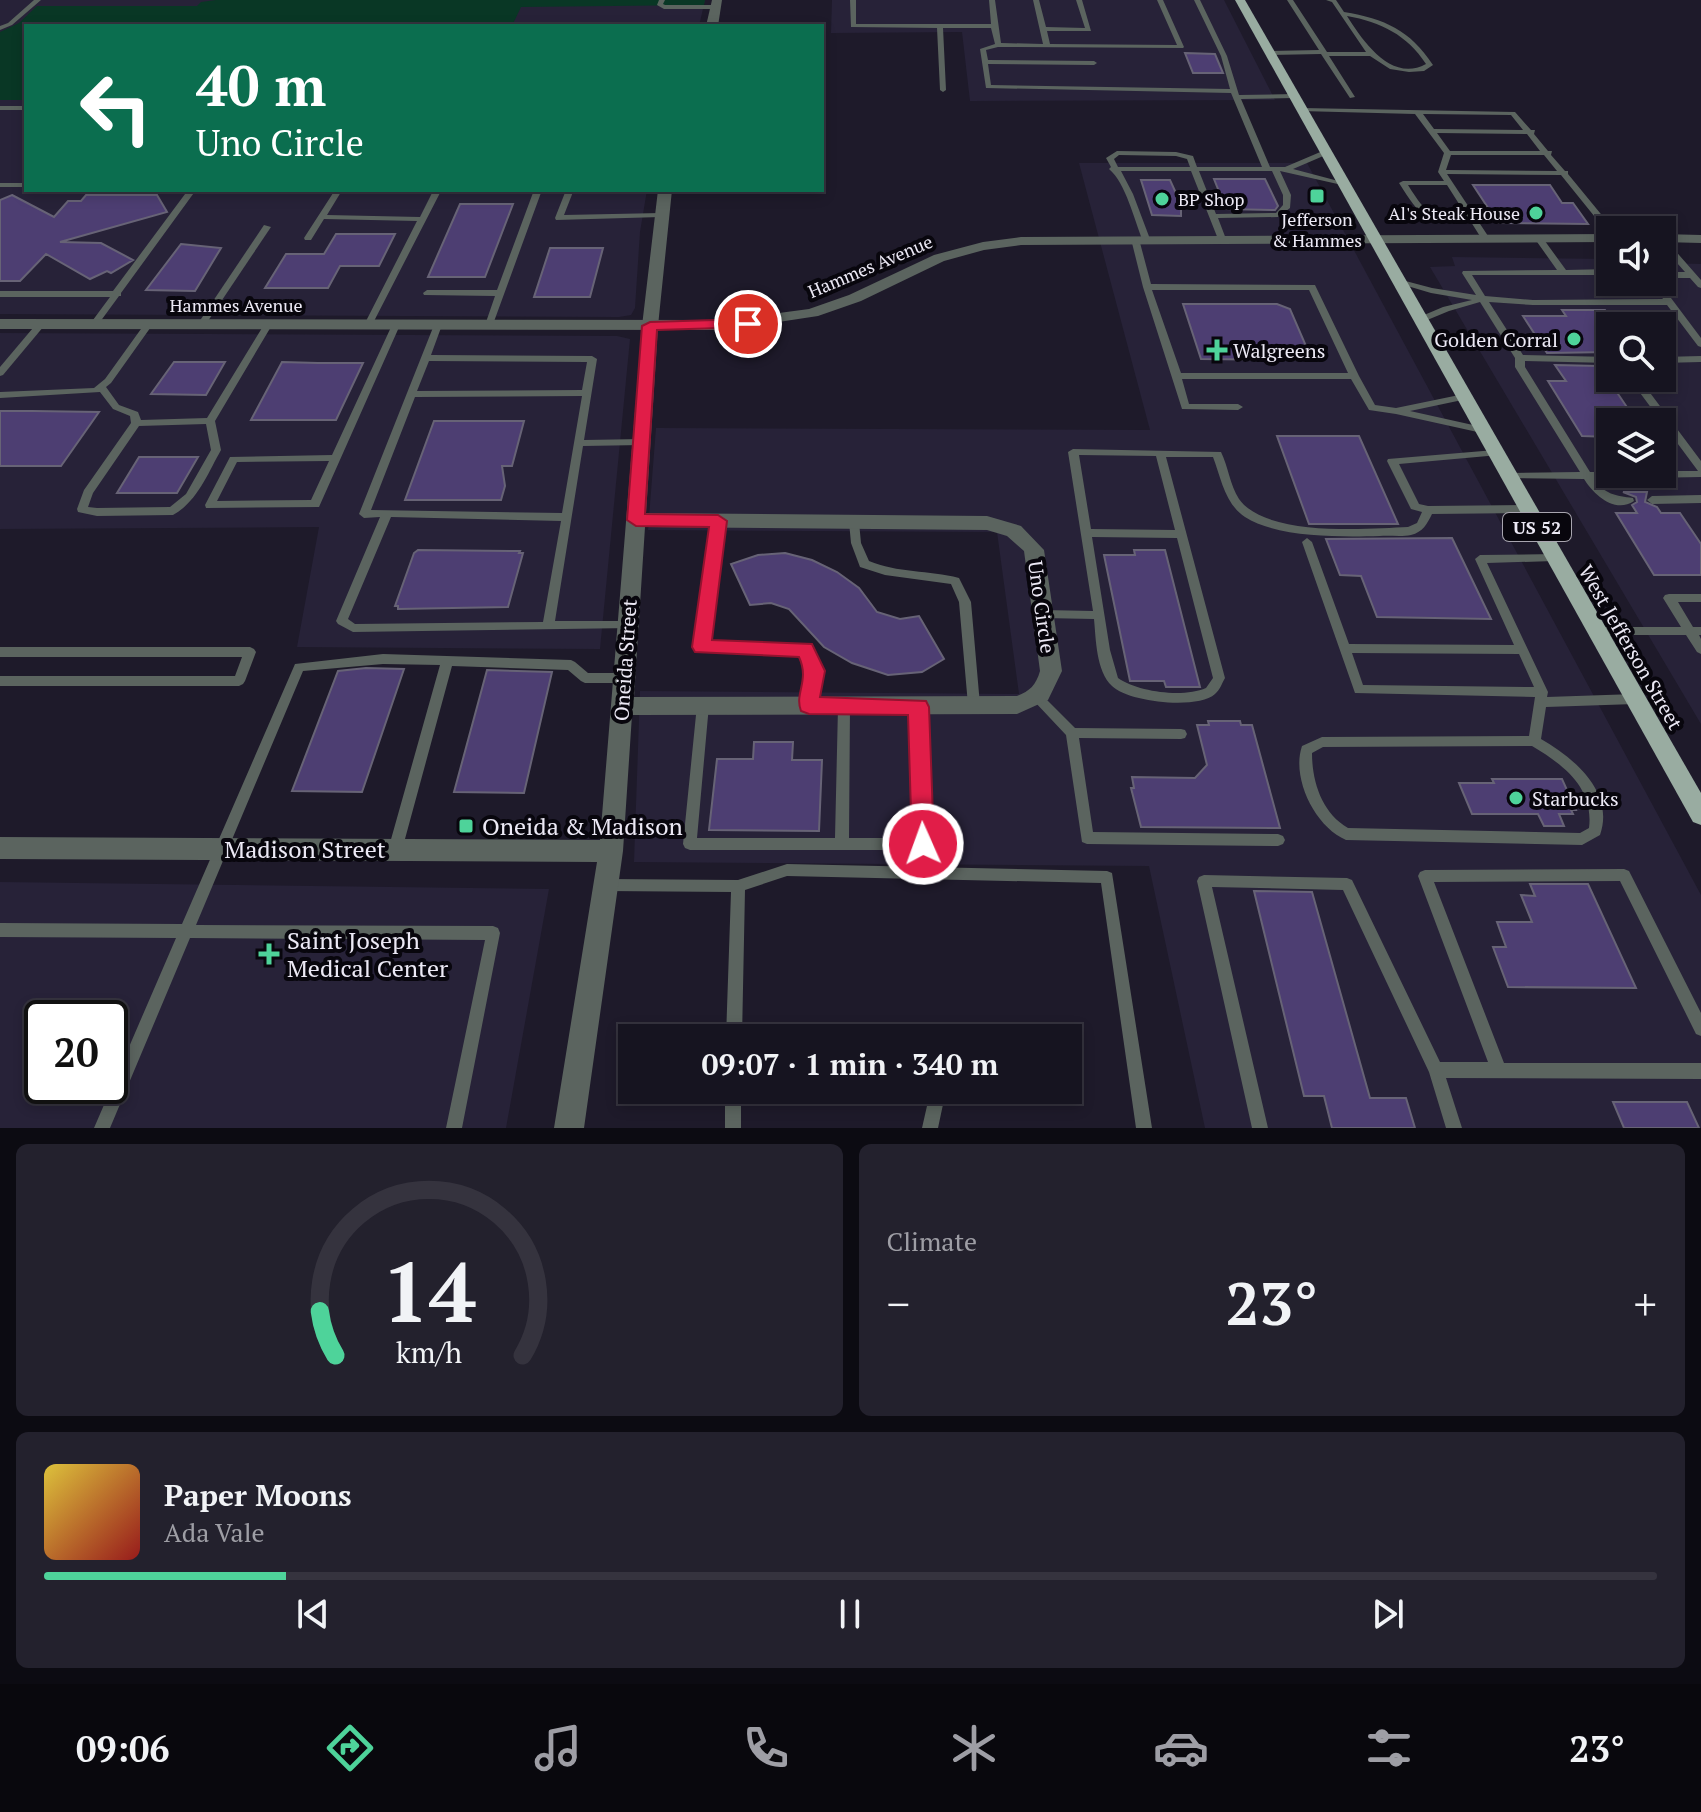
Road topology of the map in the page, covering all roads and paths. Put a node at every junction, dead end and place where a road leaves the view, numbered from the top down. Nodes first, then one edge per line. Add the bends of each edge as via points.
1 (38, 0) edge
2 (662, 0) edge
3 (853, 0) edge
4 (992, 0) edge
5 (1036, 0) edge
6 (1079, 0) edge
7 (1160, 0) edge
8 (1197, 0) edge
9 (1240, 0) edge
10 (1290, 0) edge
11 (1329, 0) edge
12 (717, 4) edge
13 (1342, 13) junction
14 (712, 24) edge
15 (940, 26) junction
16 (994, 26) junction
17 (0, 28) edge
18 (1043, 29) junction
19 (998, 45) junction
20 (1047, 45) junction
21 (1270, 53) junction
22 (1323, 53) junction
23 (1369, 54) junction
24 (985, 62) junction
25 (1094, 63) dead end
26 (943, 90) dead end
27 (1236, 94) junction
28 (1294, 96) junction
29 (1352, 97) dead end
30 (0, 108) edge
31 (24, 108) edge
32 (1302, 110) junction
33 (1417, 111) junction
34 (1432, 131) junction
35 (1532, 132) junction
36 (1325, 152) junction
37 (1448, 153) junction
38 (1549, 153) junction
39 (1113, 169) junction
40 (1196, 169) junction
41 (1271, 169) junction
42 (1286, 169) junction
43 (1442, 172) junction
44 (1565, 173) junction
45 (1342, 183) junction
46 (1450, 183) junction
47 (0, 185) edge
48 (24, 185) edge
49 (191, 192) edge
50 (338, 192) edge
51 (436, 192) edge
52 (537, 192) edge
53 (569, 192) edge
54 (665, 192) edge
55 (661, 215) junction
56 (1213, 216) junction
57 (1599, 216) edge
58 (322, 217) junction
59 (422, 219) junction
60 (1474, 220) junction
61 (267, 227) dead end
62 (308, 238) dead end
63 (1596, 238) edge
64 (1140, 239) junction
65 (1222, 239) junction
66 (1486, 239) junction
67 (1539, 239) junction
68 (1701, 239) edge
69 (1374, 240) junction
70 (1676, 240) edge
71 (1676, 256) edge
72 (1596, 272) edge
73 (1564, 273) junction
74 (1676, 275) edge
75 (1692, 275) junction
76 (1398, 282) junction
77 (1701, 285) edge
78 (1147, 287) junction
79 (427, 293) dead end
80 (501, 293) junction
81 (0, 294) edge
82 (118, 294) junction
83 (1666, 296) edge
84 (1484, 300) junction
85 (1671, 302) junction
86 (1420, 320) junction
87 (0, 324) edge
88 (41, 324) junction
89 (94, 324) junction
90 (149, 324) junction
91 (201, 325) junction
92 (268, 325) junction
93 (368, 325) junction
94 (396, 325) junction
95 (438, 325) junction
96 (489, 325) junction
97 (650, 326) junction
98 (1701, 344) edge
99 (425, 358) junction
100 (1520, 358) junction
101 (1701, 359) edge
102 (1596, 360) edge
103 (1676, 360) edge
104 (0, 373) edge
105 (1177, 376) junction
106 (1354, 376) junction
107 (101, 387) junction
108 (1644, 392) edge
109 (587, 393) junction
110 (411, 394) junction
111 (0, 395) edge
112 (1464, 397) junction
113 (1238, 407) dead end
114 (1396, 411) junction
115 (210, 421) junction
116 (136, 423) junction
117 (1482, 430) junction
118 (642, 442) junction
119 (579, 443) junction
120 (1160, 453) junction
121 (1495, 453) junction
122 (336, 458) junction
123 (1701, 471) edge
124 (1587, 475) junction
125 (1509, 476) junction
126 (1701, 499) edge
127 (1652, 500) dead end
128 (1629, 501) dead end
129 (1527, 509) junction
130 (1428, 510) junction
131 (387, 513) junction
132 (567, 517) junction
133 (636, 520) junction
134 (718, 521) junction
135 (854, 522) junction
136 (1086, 533) junction
137 (1181, 534) junction
138 (1307, 542) dead end
139 (1554, 557) junction
140 (1701, 598) edge
141 (1043, 614) junction
142 (1099, 615) junction
143 (628, 625) junction
144 (548, 626) junction
145 (1596, 631) junction
146 (1695, 631) edge
147 (1345, 648) junction
148 (1701, 649) edge
149 (1523, 650) junction
150 (4, 652) edge
151 (447, 661) junction
152 (0, 665) edge
153 (624, 678) junction
154 (0, 681) edge
155 (1541, 697) junction
156 (1038, 698) junction
157 (1635, 699) junction
158 (703, 705) junction
159 (809, 705) junction
160 (974, 705) junction
161 (622, 706) junction
162 (844, 707) junction
163 (918, 707) junction
164 (1072, 733) junction
165 (1181, 734) dead end
166 (1534, 741) junction
167 (1701, 815) edge
168 (1278, 840) dead end
169 (842, 845) junction
170 (0, 848) edge
171 (221, 849) junction
172 (395, 850) junction
173 (611, 851) junction
174 (605, 885) junction
175 (738, 886) junction
176 (0, 930) edge
177 (186, 931) junction
178 (734, 1024) edge
179 (1701, 1029) edge
180 (1436, 1070) junction
181 (1499, 1070) junction
182 (1701, 1071) edge
183 (733, 1104) edge
184 (935, 1104) edge
185 (102, 1128) edge
186 (454, 1128) edge
187 (569, 1128) edge
188 (733, 1128) edge
189 (930, 1128) edge
190 (1144, 1128) edge
191 (1260, 1128) edge
192 (1454, 1128) edge

1 - 17 lane
2 - 12 lane via 664,7
3 - 15 lane via 853,26
4 - 16 lane
5 - 18 lane
6 - 18 lane via 1089,30
7 - 20 lane via 1181,47
8 - 27 lane
9 - 21 main road, West Jefferson Street / US 52
10 - 22 lane
11 - 13 lane
12 - 14 street
13 - 23 lane
13 - 23 lane via 1407,35 1430,65 1423,70 1395,69
15 - 16 lane
15 - 26 lane
16 - 19 lane
18 - 20 lane
19 - 20 lane
19 - 24 lane via 983,49
21 - 22 lane
21 - 28 main road, West Jefferson Street / US 52
22 - 23 lane
22 - 29 lane
24 - 25 lane
24 - 27 lane via 988,87
27 - 28 lane
27 - 41 lane
28 - 32 main road, West Jefferson Street / US 52
30 - 31 lane
32 - 33 lane
32 - 36 main road, West Jefferson Street / US 52
33 - 34 lane
33 - 35 lane via 1513,113
34 - 35 lane
34 - 37 lane
35 - 38 lane
36 - 42 lane
36 - 45 main road, West Jefferson Street / US 52
37 - 38 lane
37 - 43 lane
38 - 44 lane
39 - 40 lane
39 - 40 lane via 1110,158 1117,153 1182,155
39 - 64 lane via 1129,194
40 - 41 lane
40 - 56 lane
41 - 42 lane
41 - 56 lane via 1287,195 1283,211
42 - 45 lane
43 - 44 lane
43 - 46 lane
44 - 57 lane
45 - 69 main road, West Jefferson Street / US 52
46 - 60 lane
46 - 60 lane via 1403,183 1422,215
47 - 48 lane
49 - 82 lane
50 - 58 lane
51 - 59 lane
52 - 80 lane
53 - 55 lane via 559,218
54 - 55 street, Oneida Street
55 - 97 street, Oneida Street
56 - 65 lane
58 - 59 lane
58 - 62 lane
59 - 93 lane
60 - 66 lane
61 - 91 lane
63 - 67 street, Hammes Avenue
64 - 65 street, Hammes Avenue
64 - 78 lane
64 - 97 street, Hammes Avenue via 983,246 930,262 812,313 748,324
65 - 69 street, Hammes Avenue
66 - 67 street, Hammes Avenue
66 - 69 street, Hammes Avenue
67 - 73 lane
68 - 70 street
69 - 76 main road, West Jefferson Street / US 52
71 - 75 lane
72 - 73 lane
73 - 84 lane via 1466,273
74 - 75 lane
75 - 77 lane
76 - 84 lane
76 - 86 main road, West Jefferson Street / US 52
78 - 105 lane
78 - 106 lane via 1312,287
79 - 80 lane
80 - 96 lane
81 - 82 lane
82 - 89 lane
83 - 85 lane
84 - 85 lane
84 - 86 lane
84 - 100 lane
85 - 98 lane
86 - 112 main road, West Jefferson Street / US 52
87 - 88 street, Hammes Avenue
88 - 89 street, Hammes Avenue
88 - 104 lane
89 - 90 street, Hammes Avenue
90 - 91 street, Hammes Avenue
90 - 107 lane
91 - 92 street, Hammes Avenue
92 - 93 street, Hammes Avenue
92 - 115 lane
93 - 94 street, Hammes Avenue
94 - 95 street, Hammes Avenue
94 - 122 lane
95 - 96 street, Hammes Avenue
95 - 99 lane
96 - 97 street, Hammes Avenue
97 - 118 street, Oneida Street
99 - 109 lane via 592,359
99 - 110 lane
100 - 102 lane
100 - 124 lane via 1520,367
101 - 103 lane
105 - 106 lane
105 - 113 lane via 1185,407
106 - 114 lane via 1372,408
107 - 111 lane
107 - 116 lane via 116,407 135,414
108 - 123 lane
109 - 110 lane
109 - 119 lane
110 - 131 lane via 364,514
112 - 114 lane
112 - 117 main road, West Jefferson Street / US 52
114 - 117 lane
115 - 116 lane
115 - 116 lane via 216,450 181,507 165,513 82,509
117 - 121 main road, West Jefferson Street / US 52
118 - 119 lane
118 - 133 street, Oneida Street
119 - 132 lane
120 - 130 lane via 1217,454 1236,502 1247,513 1291,529 1410,531 1421,525
120 - 136 lane via 1073,452
120 - 137 lane
121 - 125 main road, West Jefferson Street / US 52
121 - 130 lane via 1392,461 1415,506
122 - 122 lane via 315,504 210,505 234,459
123 - 124 lane
124 - 125 lane
124 - 128 lane via 1596,490 1615,501
125 - 129 main road, West Jefferson Street / US 52
126 - 127 lane
129 - 130 lane
129 - 139 main road, West Jefferson Street / US 52
131 - 132 lane
131 - 144 lane via 342,621 353,628
132 - 144 lane
133 - 134 street, Uno Circle
133 - 143 street, Oneida Street
134 - 135 street, Uno Circle
134 - 159 lane via 702,647 805,649 816,671
135 - 141 street, Uno Circle via 1011,527 1034,550
135 - 160 lane via 864,564 877,571 935,574 955,581 965,602
136 - 137 lane
136 - 142 lane
137 - 142 lane via 1219,678 1214,688 1205,695 1143,696 1126,691 1111,678
138 - 147 lane
139 - 145 main road, West Jefferson Street / US 52
139 - 149 lane via 1480,559
140 - 146 lane via 1669,598
141 - 142 lane
141 - 156 street, Uno Circle via 1051,671 1048,687
143 - 144 lane
143 - 153 street, Oneida Street
145 - 146 lane
145 - 157 main road, West Jefferson Street / US 52
146 - 148 lane
147 - 149 lane
147 - 155 lane via 1359,690
149 - 155 lane
150 - 152 lane
150 - 154 lane via 250,652 239,681
151 - 153 lane via 571,665 585,678
151 - 171 lane via 383,659 299,667
151 - 172 lane
153 - 161 street, Oneida Street
155 - 157 lane
155 - 166 lane
156 - 160 street via 1017,705
156 - 164 lane
157 - 167 main road, West Jefferson Street / US 52
158 - 159 street
158 - 161 street
158 - 169 lane via 690,844
159 - 162 street
160 - 163 street
161 - 173 street, Oneida Street
162 - 163 street
162 - 169 lane
163 - 169 lane via 923,844
164 - 165 lane
164 - 168 lane via 1087,838
166 - 166 lane via 1322,742 1306,750 1304,768 1325,819 1346,834 1582,839 1595,831 1595,804 1575,768
170 - 171 street, Madison Street
171 - 172 street, Madison Street
171 - 177 lane
172 - 173 street, Madison Street
173 - 174 street, Oneida Street
174 - 175 lane
174 - 187 street, Oneida Street
175 - 178 lane
175 - 190 lane via 787,870 1107,877
176 - 177 lane
177 - 185 lane
177 - 186 lane via 493,933
179 - 181 lane via 1624,875 1425,876
180 - 181 lane
180 - 191 lane via 1347,884 1204,881
180 - 192 lane
181 - 182 lane
183 - 188 lane
184 - 189 lane

